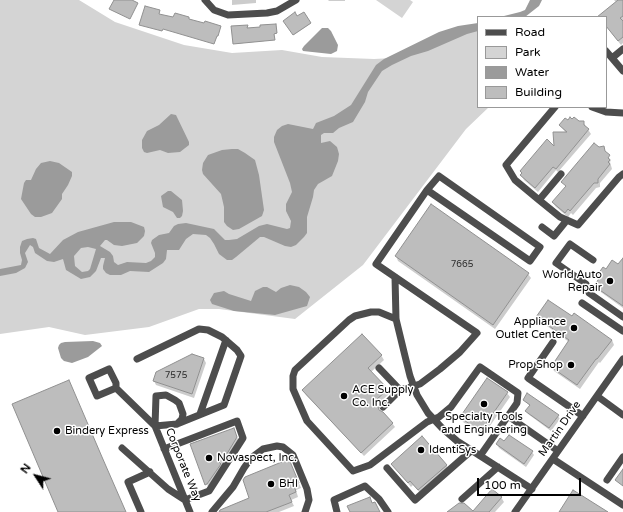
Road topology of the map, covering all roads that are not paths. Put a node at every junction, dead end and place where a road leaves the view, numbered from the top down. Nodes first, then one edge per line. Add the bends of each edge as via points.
1 (205, 0) edge
2 (296, 0) edge
3 (623, 49) edge
4 (607, 52) edge
5 (612, 58) junction
6 (623, 71) edge
7 (554, 108) edge
8 (595, 108) edge
9 (623, 113) edge
10 (561, 174) dead end
11 (623, 174) edge
12 (427, 190) junction
13 (539, 200) junction
14 (567, 220) junction
15 (542, 227) dead end
16 (593, 260) dead end
17 (395, 277) junction
18 (582, 303) dead end
19 (623, 317) edge
20 (396, 320) junction
21 (623, 331) edge
22 (226, 340) junction
23 (553, 342) dead end
24 (137, 359) dead end
25 (623, 359) edge
26 (379, 368) dead end
27 (414, 385) junction
28 (116, 388) dead end
29 (400, 390) junction
30 (597, 396) junction
31 (383, 407) dead end
32 (200, 414) junction
33 (623, 415) edge
34 (508, 416) junction
35 (583, 416) junction
36 (433, 419) junction
37 (177, 424) junction
38 (155, 426) junction
39 (122, 448) dead end
40 (164, 449) junction
41 (472, 450) junction
42 (558, 451) junction
43 (480, 456) junction
44 (623, 456) edge
45 (553, 459) junction
46 (498, 467) junction
47 (387, 468) dead end
48 (150, 472) junction
49 (607, 480) dead end
50 (532, 489) junction
51 (462, 498) dead end
52 (185, 500) junction
53 (623, 505) edge
54 (141, 512) edge
55 (190, 512) edge
56 (212, 512) edge
57 (305, 512) edge
58 (337, 512) edge
59 (388, 512) edge
60 (515, 512) edge

1 - 2 street via 214,10 228,15 277,11
3 - 5 street
4 - 5 street
5 - 6 street
7 - 13 street via 506,165 515,180
8 - 9 street
10 - 13 street
11 - 14 street via 578,225
12 - 12 street via 439,176 540,247 530,261
12 - 17 street via 376,264
13 - 14 street
14 - 15 street via 554,236
16 - 19 street via 570,244 556,263 586,284 590,293
17 - 20 street
17 - 27 street via 476,333 444,366 420,384
18 - 21 street
20 - 27 street
20 - 36 street via 379,312 355,316 295,370 292,389 307,421 353,471 370,465
22 - 24 street via 208,330 199,329
22 - 32 street
22 - 32 street via 240,356 224,405
23 - 35 street via 528,378
25 - 30 street, Martin Drive
26 - 29 street
27 - 29 street
27 - 36 street via 417,395
28 - 38 street
29 - 31 street
30 - 33 street
30 - 35 street, Martin Drive
32 - 37 street
34 - 36 street via 517,403 518,393 480,367 451,407
34 - 42 street
34 - 43 street
35 - 42 street, Martin Drive
36 - 41 street via 457,441
37 - 38 street
37 - 38 street via 183,414 179,404 171,397 161,395 156,396
38 - 40 street, Corporate Way
39 - 48 street
40 - 52 street, Corporate Way
40 - 52 street via 237,421 243,438 209,491
41 - 43 street
41 - 47 street via 414,500
42 - 45 street, Martin Drive
43 - 46 street
44 - 49 street
45 - 50 street, Martin Drive
45 - 53 street
46 - 50 street
46 - 51 street
48 - 52 street via 168,489
48 - 54 street via 128,482
50 - 60 street, Martin Drive
52 - 55 street, Corporate Way
56 - 57 street via 233,487 251,458 264,449 277,446 283,447 293,455 307,489 309,500
58 - 59 street via 334,500 365,486

